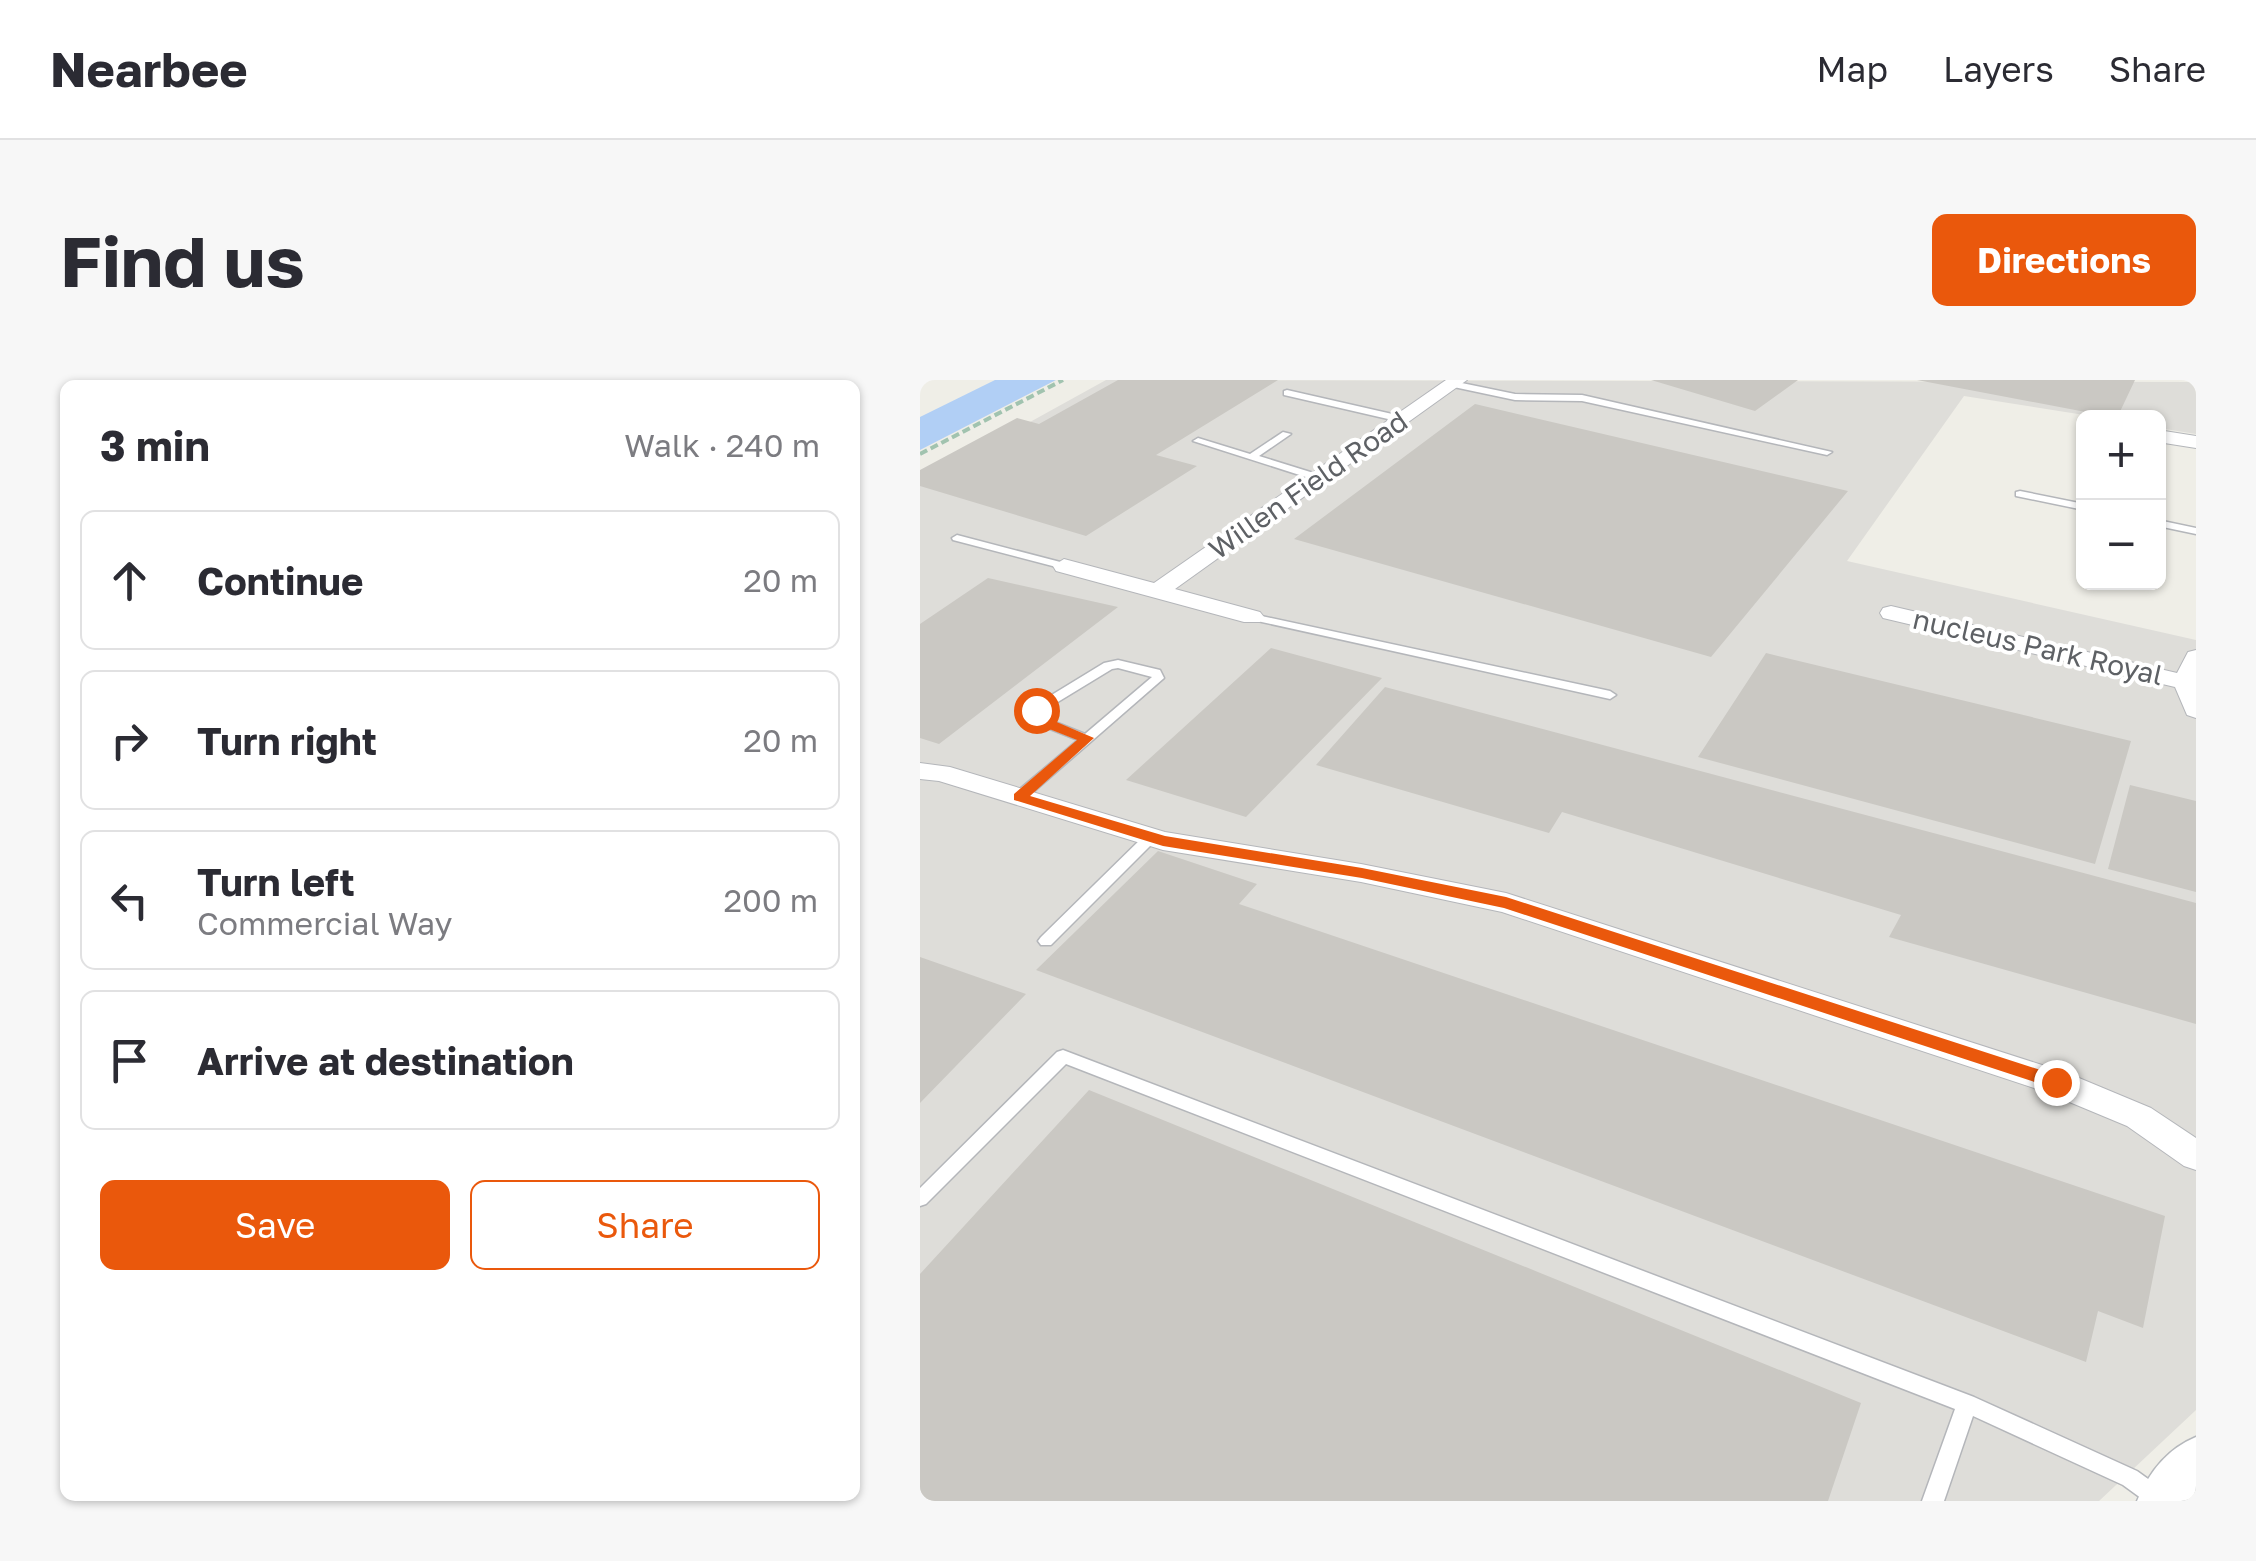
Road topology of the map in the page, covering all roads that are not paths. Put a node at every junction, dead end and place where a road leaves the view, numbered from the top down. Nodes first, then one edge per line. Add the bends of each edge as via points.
1 (1455, 382) edge
2 (1287, 393) dead end
3 (1401, 420) junction
4 (1286, 434) dead end
5 (2166, 437) edge
6 (1198, 441) dead end
7 (2196, 442) edge
8 (1827, 452) dead end
9 (1254, 456) junction
10 (1316, 477) junction
11 (2020, 494) dead end
12 (2076, 505) edge
13 (2166, 525) edge
14 (2196, 531) edge
15 (957, 538) dead end
16 (1064, 566) joint
17 (1159, 590) junction
18 (1891, 612) dead end
19 (1252, 616) joint
20 (2196, 657) edge
21 (2185, 682) junction
22 (1610, 695) dead end
23 (2196, 710) edge
24 (1087, 738) junction
25 (920, 771) edge
26 (1019, 797) junction
27 (1150, 837) junction
28 (1046, 940) dead end
29 (2196, 1156) edge
30 (920, 1198) edge
31 (1968, 1404) junction
32 (2196, 1465) edge
33 (1933, 1501) edge
34 (2165, 1501) edge

1 - 3 street, Willen Field Road
1 - 8 lane via 1515,396 1582,398
2 - 3 lane
3 - 10 street, Willen Field Road
4 - 9 lane
5 - 7 street
6 - 9 lane
9 - 10 lane
10 - 17 street, Willen Field Road
11 - 12 lane
13 - 14 lane
15 - 16 lane
16 - 17 street, Willen Field Road
17 - 19 street, Willen Field Road
18 - 21 street, nucleus Park Royal
19 - 22 lane
20 - 21 street, nucleus Park Royal
21 - 23 street, nucleus Park Royal
24 - 24 lane via 1158,678 1156,673 1108,666 1036,710 1039,720
24 - 26 lane
25 - 26 street
26 - 27 street
27 - 28 lane
27 - 29 street via 1506,903 2056,1082 2139,1117
30 - 31 lane via 1063,1056
31 - 33 lane
31 - 34 lane via 2130,1478
32 - 34 street

